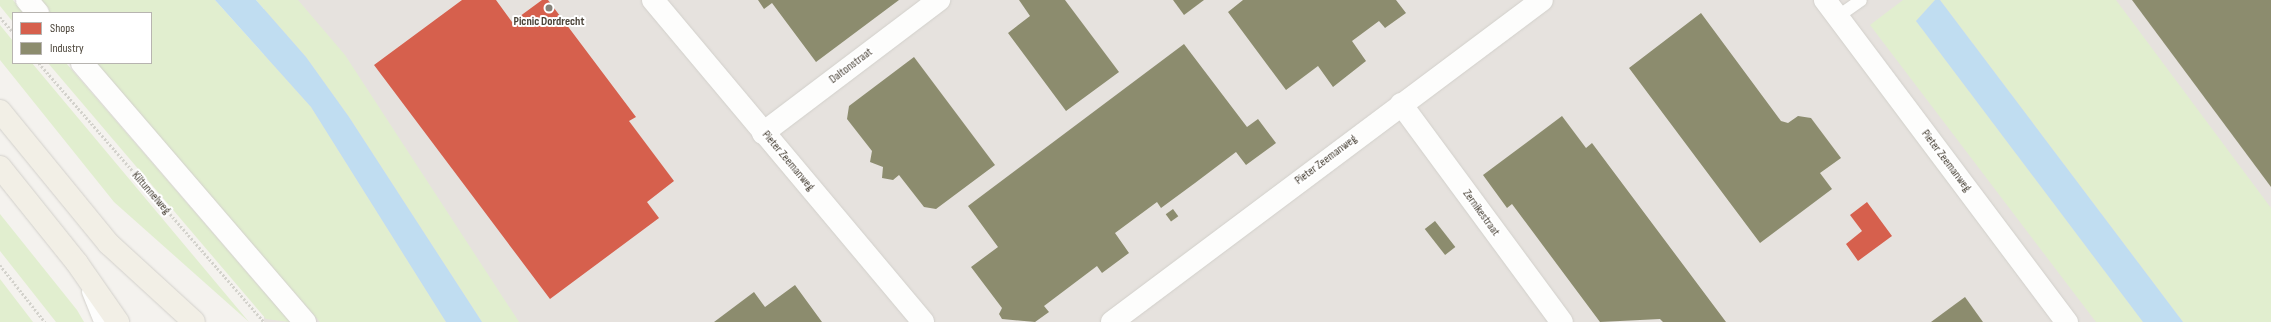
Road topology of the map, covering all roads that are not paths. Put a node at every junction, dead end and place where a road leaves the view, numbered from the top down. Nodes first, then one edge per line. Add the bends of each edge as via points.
1 (27, 0) edge
2 (653, 0) edge
3 (939, 0) edge
4 (1542, 0) edge
5 (1861, 0) edge
6 (1831, 9) edge
7 (37, 12) edge
8 (83, 64) edge
9 (1401, 104) junction
10 (0, 111) edge
11 (763, 132) junction
12 (0, 167) edge
13 (77, 263) junction
14 (172, 302) junction
15 (100, 322) edge
16 (118, 322) edge
17 (190, 322) edge
18 (200, 322) edge
19 (305, 322) edge
20 (923, 322) edge
21 (1112, 322) edge
22 (1562, 322) edge
23 (2067, 322) edge

1 - 7 street
2 - 11 street, Pieter Zeemanweg
3 - 11 street, Daltonstraat
4 - 9 street, Pieter Zeemanweg
5 - 6 lane
6 - 23 street, Pieter Zeemanweg
8 - 19 street
9 - 21 street, Pieter Zeemanweg
9 - 22 street, Zernikestraat
10 - 14 main road via 109,244
11 - 20 street, Pieter Zeemanweg
12 - 13 main road
13 - 15 lane
13 - 16 main road
14 - 17 main road
14 - 18 lane

